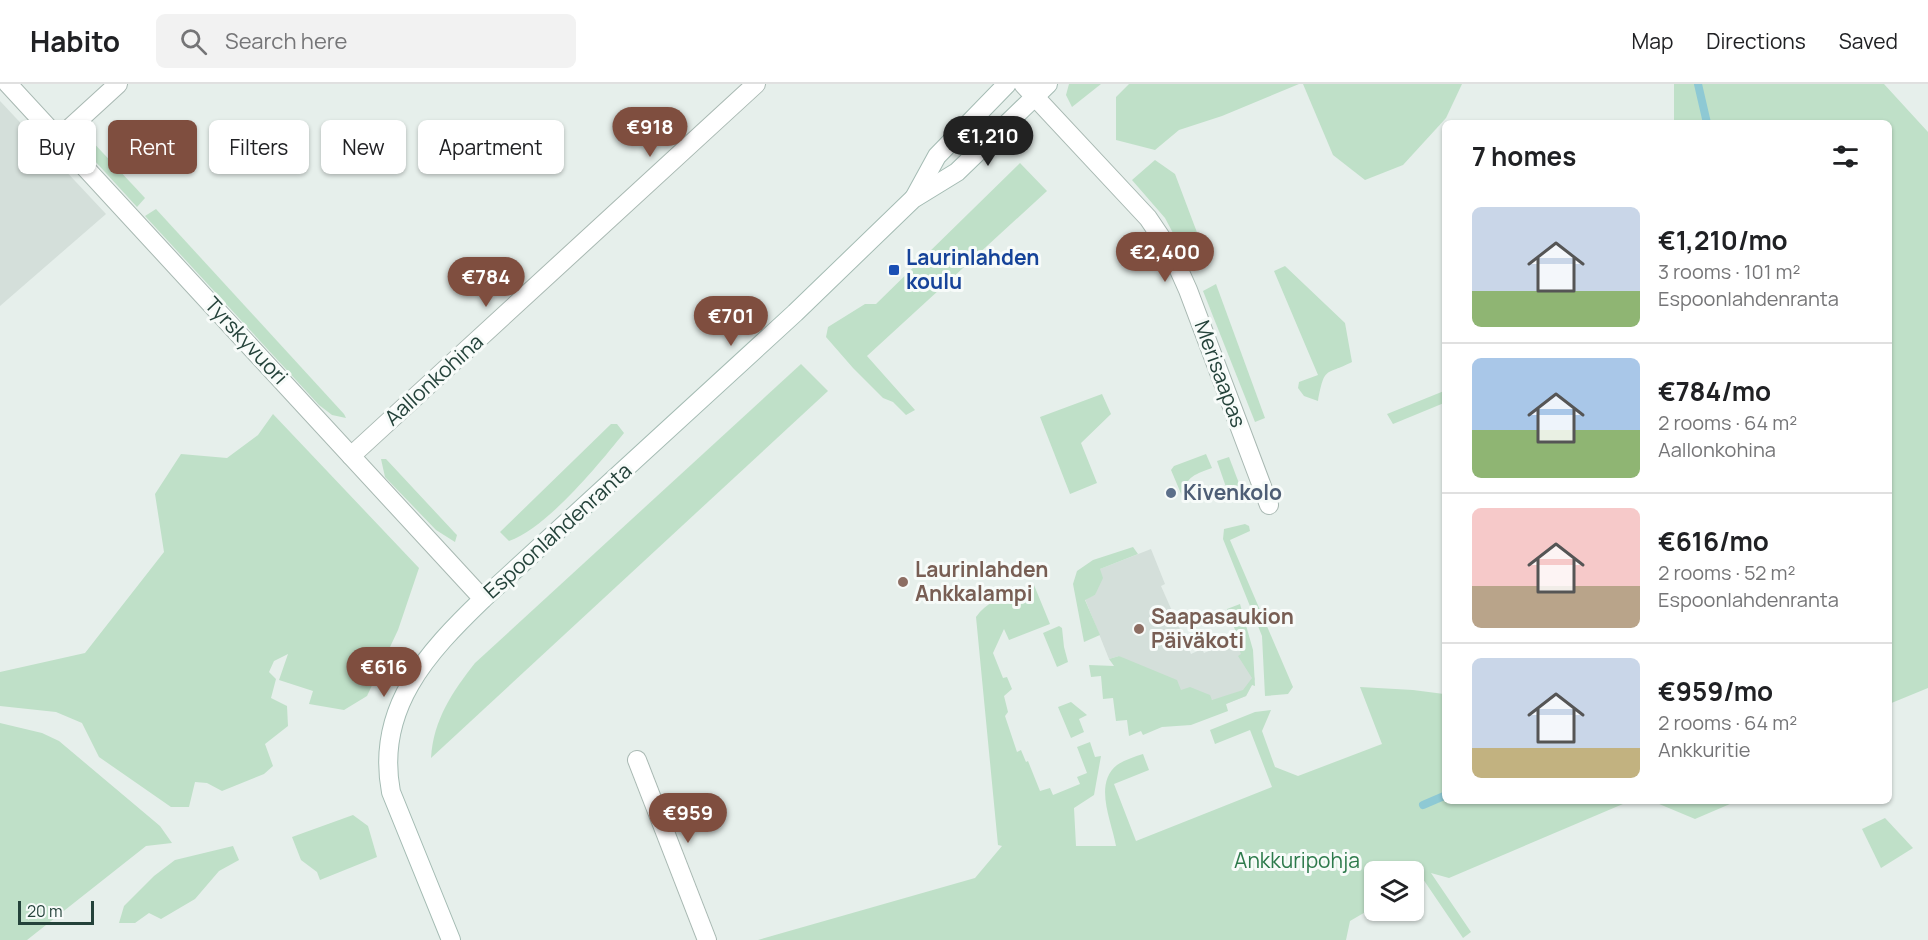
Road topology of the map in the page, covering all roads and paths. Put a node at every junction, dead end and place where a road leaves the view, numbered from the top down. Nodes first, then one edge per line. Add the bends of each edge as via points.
1 (8, 84) edge
2 (118, 84) edge
3 (756, 84) edge
4 (1007, 84) edge
5 (1035, 88) edge
6 (42, 120) edge
7 (79, 120) edge
8 (92, 174) edge
9 (913, 199) junction
10 (351, 456) junction
11 (1269, 505) dead end
12 (483, 599) junction
13 (637, 760) dead end
14 (451, 940) edge
15 (707, 940) edge

1 - 6 street, Tyrskyvuori
2 - 7 street
3 - 10 street, Aallonkohina
4 - 9 street, Espoonlahdenranta via 937,156
5 - 9 street, Espoonlahdenranta via 957,172
5 - 11 street, Merisaapas via 1148,218 1171,252
8 - 10 street, Tyrskyvuori
9 - 12 street, Espoonlahdenranta via 778,329
10 - 12 street, Tyrskyvuori
12 - 14 street, Espoonlahdenranta via 419,668 403,696 388,748 391,792
13 - 15 street

